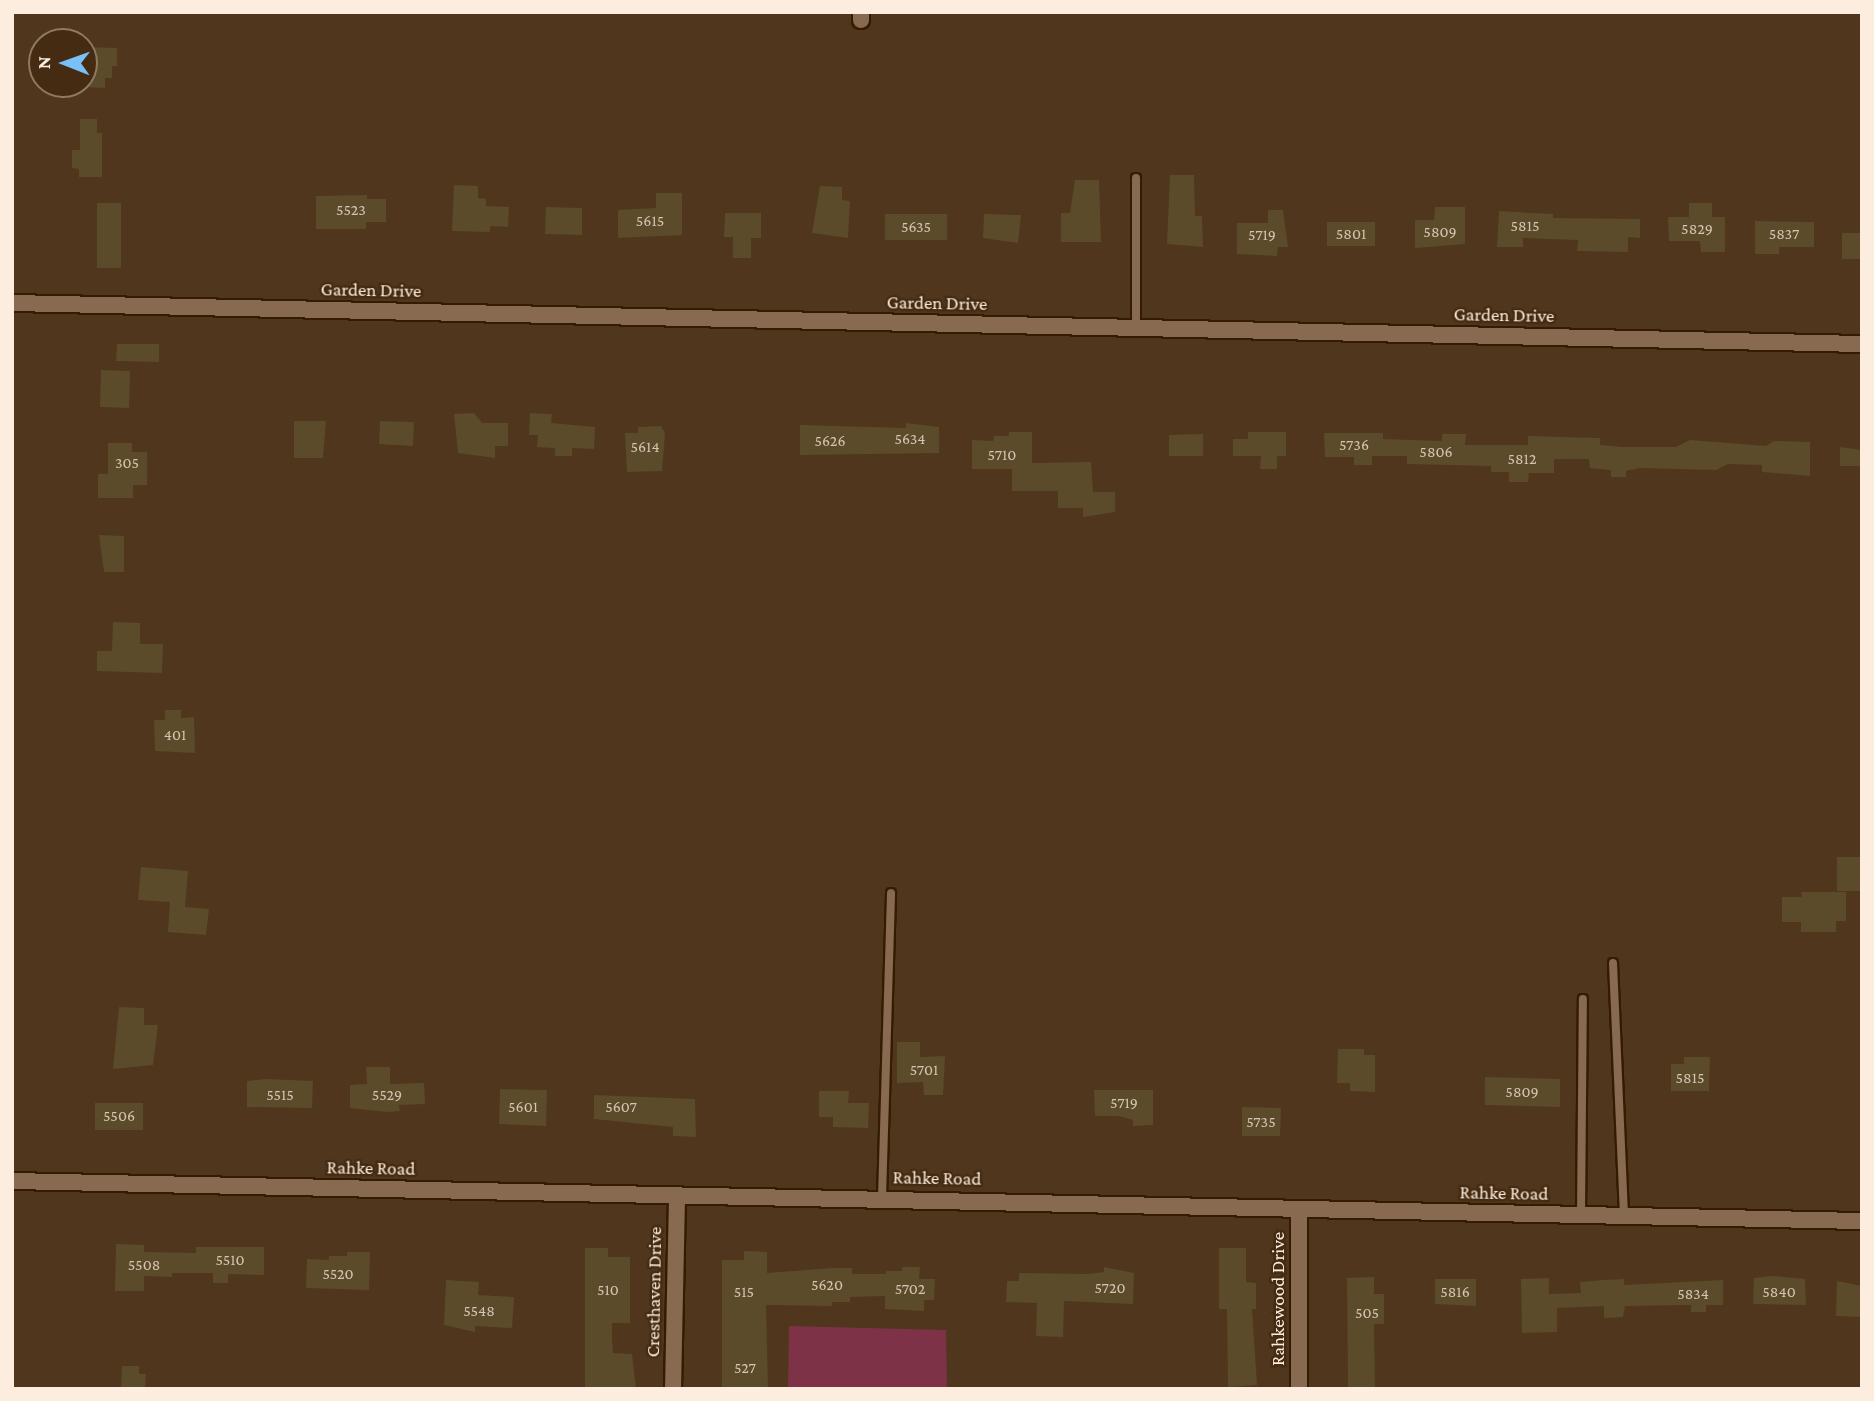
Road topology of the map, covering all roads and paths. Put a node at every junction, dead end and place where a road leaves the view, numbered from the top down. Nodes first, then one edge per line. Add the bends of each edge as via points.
1 (1136, 178) dead end
2 (12, 303) edge
3 (1136, 328) junction
4 (1862, 344) edge
5 (891, 893) dead end
6 (1613, 963) dead end
7 (1583, 999) dead end
8 (12, 1181) edge
9 (677, 1196) junction
10 (882, 1198) junction
11 (1299, 1210) junction
12 (1581, 1216) junction
13 (1624, 1216) junction
14 (1862, 1221) edge
15 (673, 1389) edge
16 (1299, 1389) edge

1 - 3 lane
2 - 3 street, Garden Drive
3 - 4 street, Garden Drive
5 - 10 lane
6 - 13 lane
7 - 12 lane
8 - 9 street, Rahke Road
9 - 10 street, Rahke Road
9 - 15 street, Cresthaven Drive
10 - 11 street, Rahke Road
11 - 12 street, Rahke Road
11 - 16 street, Rahkewood Drive
12 - 13 street, Rahke Road
13 - 14 street, Rahke Road

